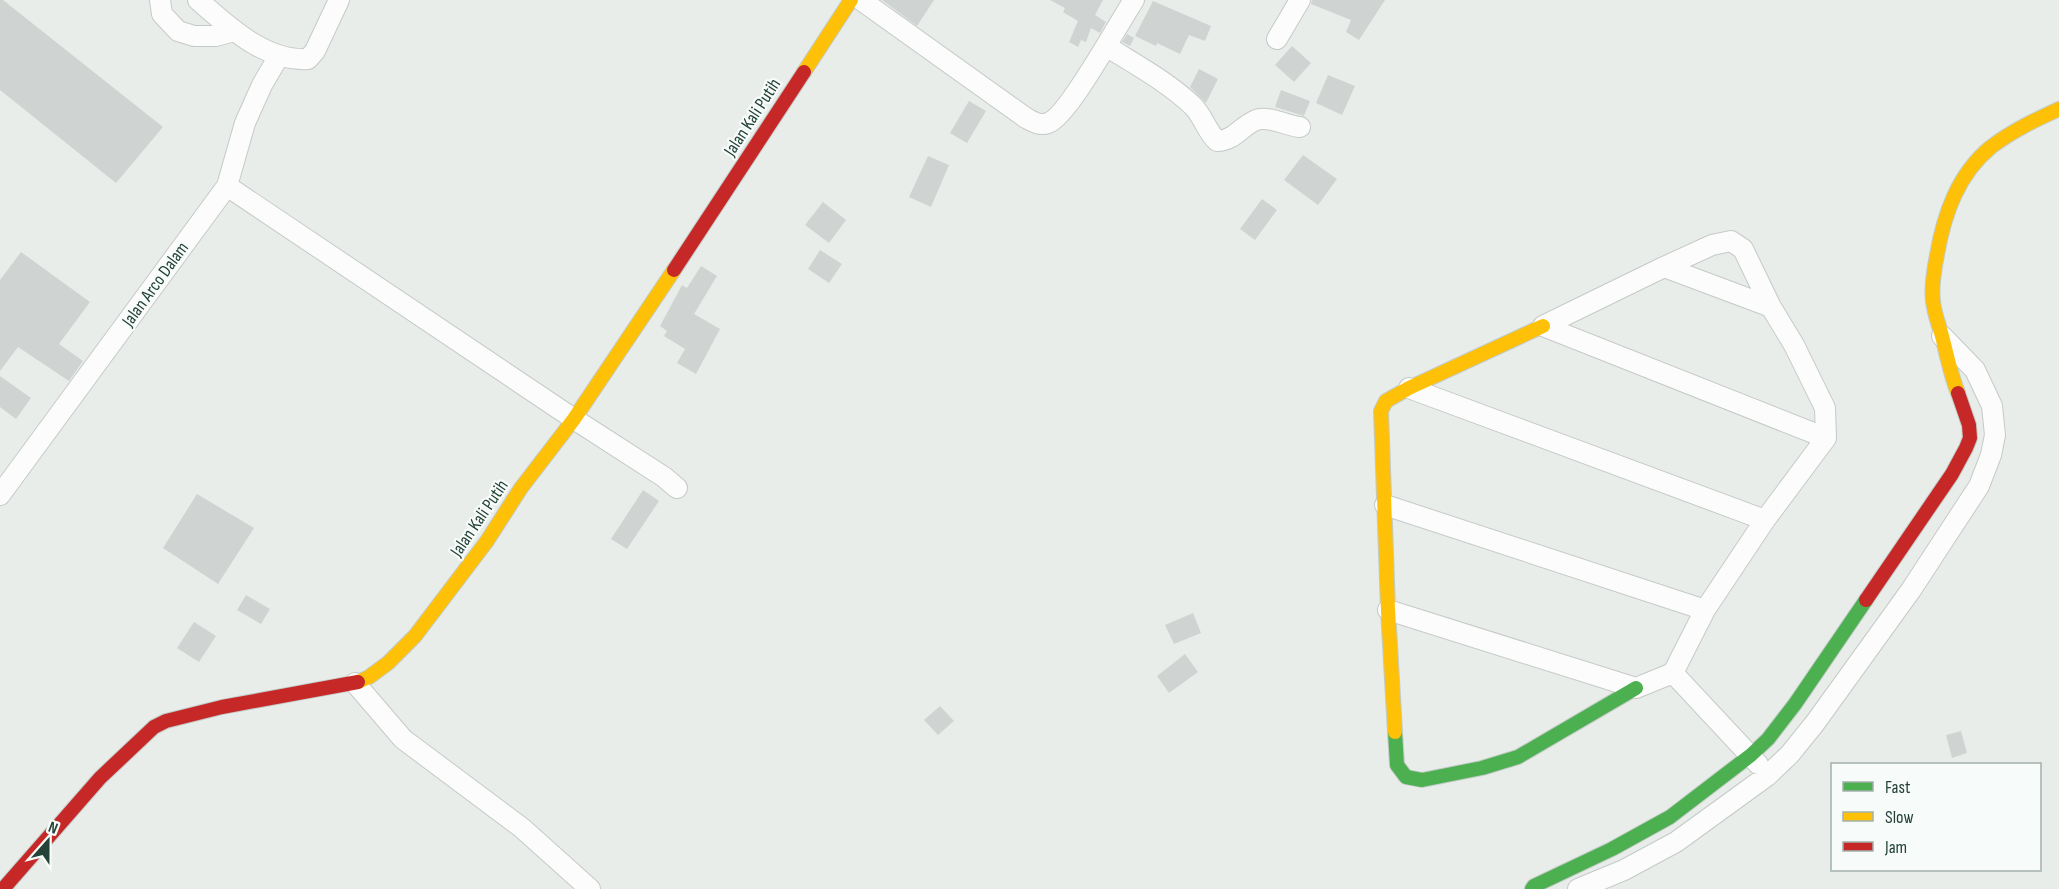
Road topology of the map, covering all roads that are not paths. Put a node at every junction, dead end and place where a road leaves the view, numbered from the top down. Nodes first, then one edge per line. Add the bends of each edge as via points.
1 (160, 0) edge
2 (198, 0) edge
3 (339, 0) edge
4 (851, 0) edge
5 (861, 0) edge
6 (1134, 0) edge
7 (1300, 0) edge
8 (234, 31) junction
9 (1277, 39) dead end
10 (1106, 46) junction
11 (279, 56) junction
12 (2059, 109) edge
13 (1300, 126) dead end
14 (227, 186) junction
15 (1664, 267) junction
16 (1771, 307) junction
17 (1543, 326) junction
18 (1942, 336) junction
19 (1408, 388) junction
20 (574, 419) junction
21 (1826, 438) junction
22 (677, 488) dead end
23 (0, 495) edge
24 (1385, 505) junction
25 (1765, 520) junction
26 (1388, 610) junction
27 (1705, 610) junction
28 (1673, 673) junction
29 (355, 683) junction
30 (1636, 688) junction
31 (1751, 755) junction
32 (1767, 776) junction
33 (3, 889) edge
34 (590, 889) edge
35 (1532, 889) edge
36 (1578, 889) edge

1 - 8 street via 162,14 178,31 194,36
2 - 8 street
3 - 11 street via 308,59
4 - 20 street, Jalan Kali Putih
5 - 10 street via 1040,125 1051,123 1064,110
6 - 10 street
7 - 9 street
8 - 11 street
10 - 13 street via 1195,108 1217,141 1225,141 1255,120
11 - 14 street, Jalan Arco Dalam via 245,123
12 - 18 street via 1996,142 1959,182 1944,220 1935,267 1933,306
14 - 20 street
14 - 23 street, Jalan Arco Dalam
15 - 16 street
15 - 16 street via 1712,245 1731,241 1743,249
15 - 17 street
16 - 21 street via 1825,408
17 - 19 street
17 - 21 street
18 - 31 street via 1952,379 1967,412 1967,447 1796,704
18 - 32 street via 1976,370 1992,406 1995,435 1979,486 1911,590 1815,723
19 - 24 street via 1386,401 1381,411
19 - 25 street
20 - 22 street
20 - 29 street, Jalan Kali Putih via 415,636 388,663
21 - 25 street
24 - 26 street
24 - 27 street
25 - 27 street
26 - 30 street
26 - 30 street via 1397,765 1403,776 1410,779 1482,768 1518,757
27 - 28 street
28 - 30 street
28 - 31 street
29 - 33 street, Jalan Kali Putih via 222,706 154,727 100,778
29 - 34 street via 403,740 522,828
31 - 32 street
31 - 35 street via 1670,817
32 - 36 street via 1676,842

